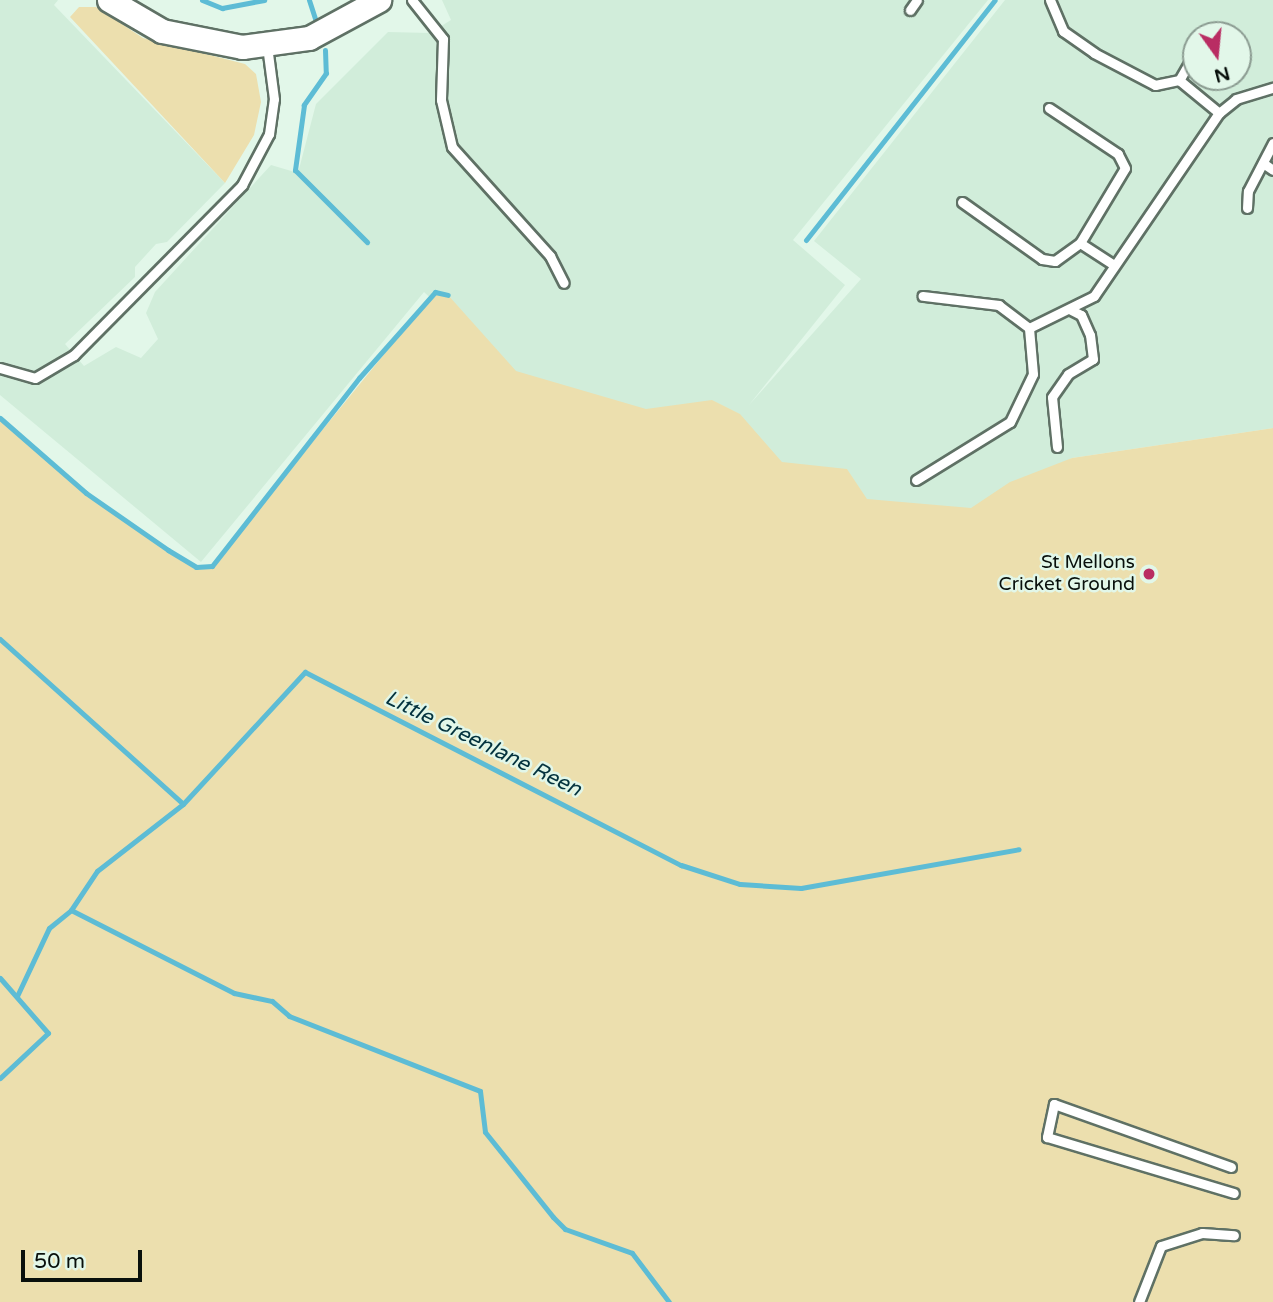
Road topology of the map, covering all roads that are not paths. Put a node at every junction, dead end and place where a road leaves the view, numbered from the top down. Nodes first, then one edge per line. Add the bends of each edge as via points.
1 (109, 0) edge
2 (380, 0) edge
3 (412, 0) edge
4 (917, 0) edge
5 (1050, 0) edge
6 (910, 9) dead end
7 (267, 46) junction
8 (1182, 75) edge
9 (1179, 80) junction
10 (1273, 88) edge
11 (1049, 108) dead end
12 (1219, 113) junction
13 (1273, 143) edge
14 (1263, 163) junction
15 (1273, 170) edge
16 (962, 202) dead end
17 (1247, 208) dead end
18 (1080, 243) junction
19 (1114, 265) junction
20 (564, 283) dead end
21 (923, 296) dead end
22 (1071, 310) junction
23 (1029, 328) junction
24 (0, 368) edge
25 (1057, 447) dead end
26 (916, 480) dead end
27 (1231, 1167) dead end
28 (1234, 1193) dead end
29 (1234, 1235) dead end
30 (1139, 1302) edge

1 - 7 street via 188,40
2 - 7 street via 334,28
3 - 20 lane via 443,39 441,100 452,147 550,256
4 - 6 lane
5 - 9 lane via 1063,32 1094,53 1155,85
7 - 24 lane via 271,124 261,157 242,185 74,355 35,377
8 - 9 lane
9 - 12 lane
10 - 12 lane via 1236,99
11 - 18 lane via 1118,154 1125,168
12 - 19 lane
13 - 14 lane
14 - 15 lane
14 - 17 lane
16 - 18 lane via 1042,259 1055,261
18 - 19 lane
19 - 22 lane via 1094,296
21 - 23 lane via 999,305
22 - 23 lane
22 - 25 lane via 1081,315 1090,335 1093,359 1068,374 1052,397
23 - 26 lane via 1033,374 1010,422
27 - 28 lane via 1054,1104 1047,1137
29 - 30 lane via 1202,1233 1161,1246

